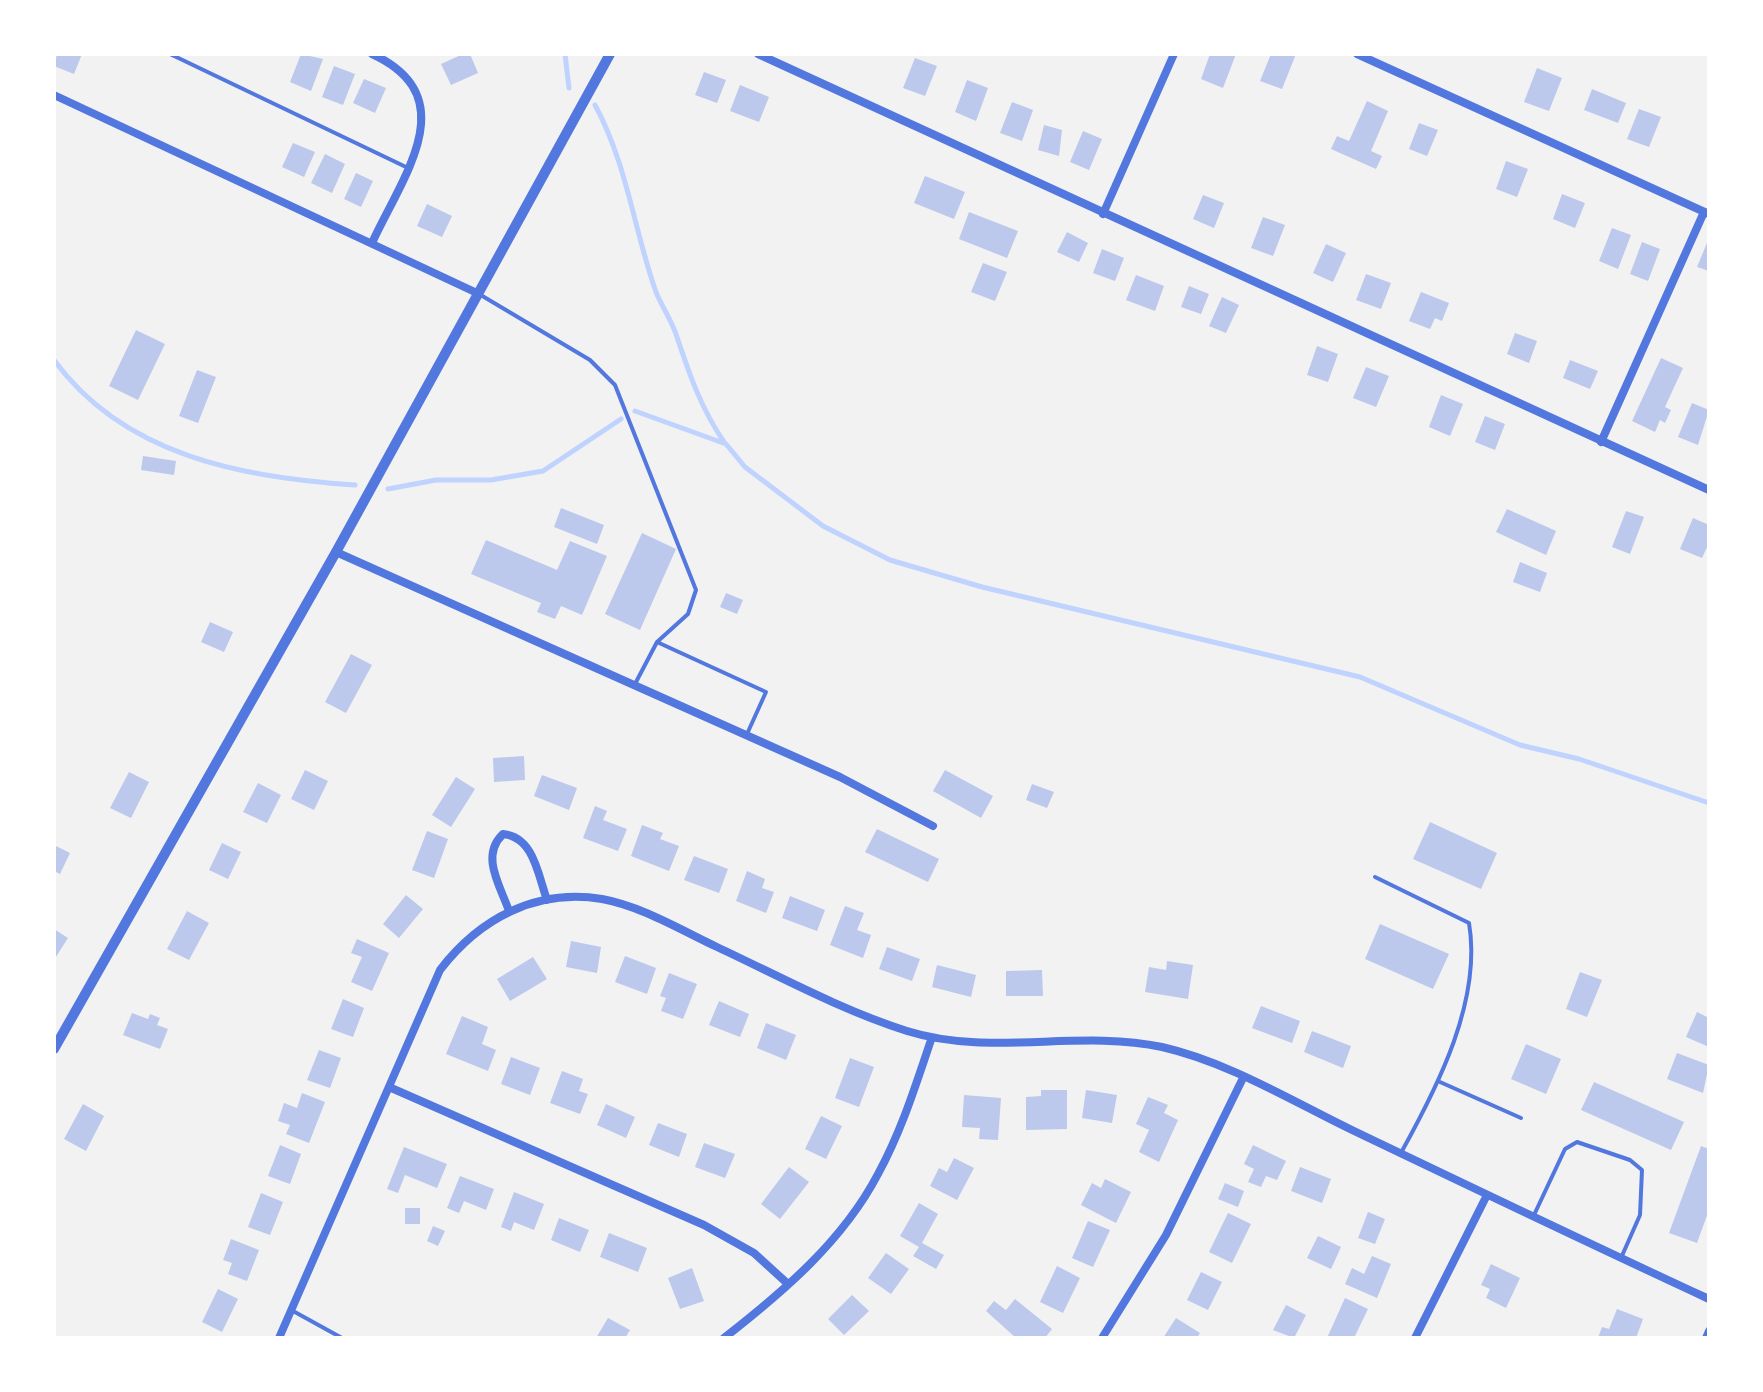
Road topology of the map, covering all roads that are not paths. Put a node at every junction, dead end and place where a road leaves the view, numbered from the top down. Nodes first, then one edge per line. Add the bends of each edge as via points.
1 (170, 54) edge
2 (372, 54) edge
3 (610, 54) edge
4 (758, 54) edge
5 (1174, 54) edge
6 (1357, 54) edge
7 (54, 95) edge
8 (406, 167) junction
9 (1707, 213) edge
10 (1103, 214) junction
11 (372, 243) junction
12 (477, 293) junction
13 (1601, 442) junction
14 (1709, 490) edge
15 (336, 552) junction
16 (657, 642) junction
17 (635, 684) junction
18 (746, 735) junction
19 (933, 826) dead end
20 (1375, 877) dead end
21 (547, 900) junction
22 (509, 911) junction
23 (932, 1037) junction
24 (54, 1049) edge
25 (1243, 1078) junction
26 (1440, 1082) junction
27 (389, 1087) junction
28 (1521, 1118) dead end
29 (1401, 1153) junction
30 (1487, 1195) junction
31 (1533, 1217) junction
32 (1621, 1258) junction
33 (788, 1284) junction
34 (1709, 1299) edge
35 (293, 1311) junction
36 (1709, 1331) edge
37 (279, 1338) edge
38 (342, 1338) edge
39 (724, 1338) edge
40 (1102, 1338) edge
41 (1415, 1338) edge
42 (1706, 1338) edge

1 - 8 lane
2 - 8 street via 405,76 421,100 421,134
3 - 12 street
4 - 10 street
5 - 10 street
6 - 9 street
7 - 11 street
8 - 11 street
9 - 13 street
10 - 13 street
11 - 12 street
12 - 15 street
12 - 16 lane via 590,360 615,385 696,590 688,614
13 - 14 street
15 - 17 street
15 - 24 street
16 - 17 lane
16 - 18 lane via 766,692
17 - 18 street
18 - 19 street
20 - 26 lane via 1469,923 1474,952
21 - 22 street
21 - 22 street via 528,846 515,835 503,834 493,843 490,859
21 - 23 street via 604,899 855,1012
22 - 27 street via 474,931 440,970
23 - 25 street via 989,1045 1107,1042 1162,1047
23 - 33 street via 878,1175 823,1251
25 - 29 street
25 - 40 street via 1166,1235
26 - 28 lane
26 - 29 lane
27 - 33 street via 704,1225 754,1253
27 - 35 street
29 - 30 street
30 - 31 street
30 - 41 street
31 - 32 street
31 - 32 lane via 1565,1149 1577,1142 1630,1160 1642,1170 1640,1215
32 - 34 street
33 - 39 street
35 - 37 street
35 - 38 lane
36 - 42 street

